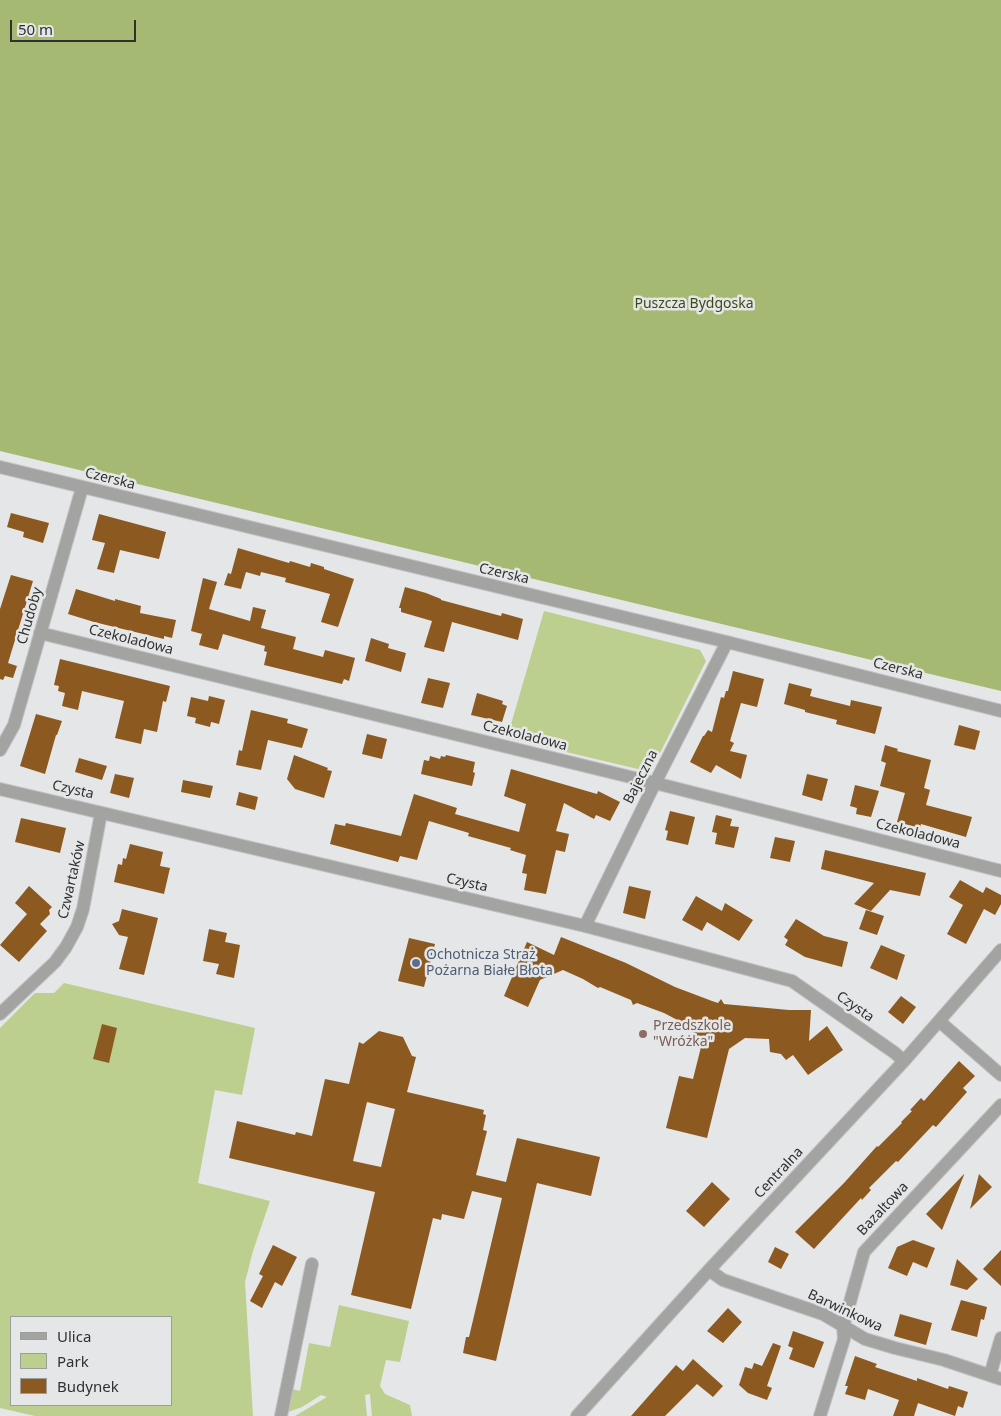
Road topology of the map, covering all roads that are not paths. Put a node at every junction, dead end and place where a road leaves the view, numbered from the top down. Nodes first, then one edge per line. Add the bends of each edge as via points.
1 (0, 467) edge
2 (82, 488) junction
3 (40, 633) junction
4 (726, 642) junction
5 (1001, 711) edge
6 (0, 750) edge
7 (655, 783) junction
8 (0, 788) edge
9 (102, 812) junction
10 (1001, 871) edge
11 (585, 926) junction
12 (1001, 950) edge
13 (0, 1014) edge
14 (939, 1021) junction
15 (904, 1061) junction
16 (1001, 1075) edge
17 (1001, 1105) edge
18 (312, 1264) dead end
19 (709, 1270) junction
20 (842, 1326) junction
21 (1001, 1338) edge
22 (995, 1377) edge
23 (281, 1416) edge
24 (577, 1416) edge
25 (820, 1416) edge

1 - 2 street, Czerska
2 - 3 street, Chudoby
2 - 4 street, Czerska
3 - 6 street, Chudoby via 14,725
3 - 7 street, Czekoladowa
4 - 5 street, Czerska
4 - 7 street, Bajeczna
7 - 10 street, Czekoladowa
7 - 11 street, Bajeczna
8 - 9 street, Czysta
9 - 11 street, Czysta
9 - 13 street, Czwartaków via 77,927 55,962
11 - 15 street, Czysta via 792,981
12 - 14 street, Centralna
14 - 15 street, Centralna
14 - 16 street
15 - 19 street, Centralna
17 - 20 street, Bazaltowa via 864,1252
18 - 23 street
19 - 20 street, Barwinkowa via 722,1280 823,1314
19 - 24 street, Centralna
20 - 22 street, Barwinkowa via 865,1339
20 - 25 street, Bazaltowa via 844,1339
21 - 22 street

